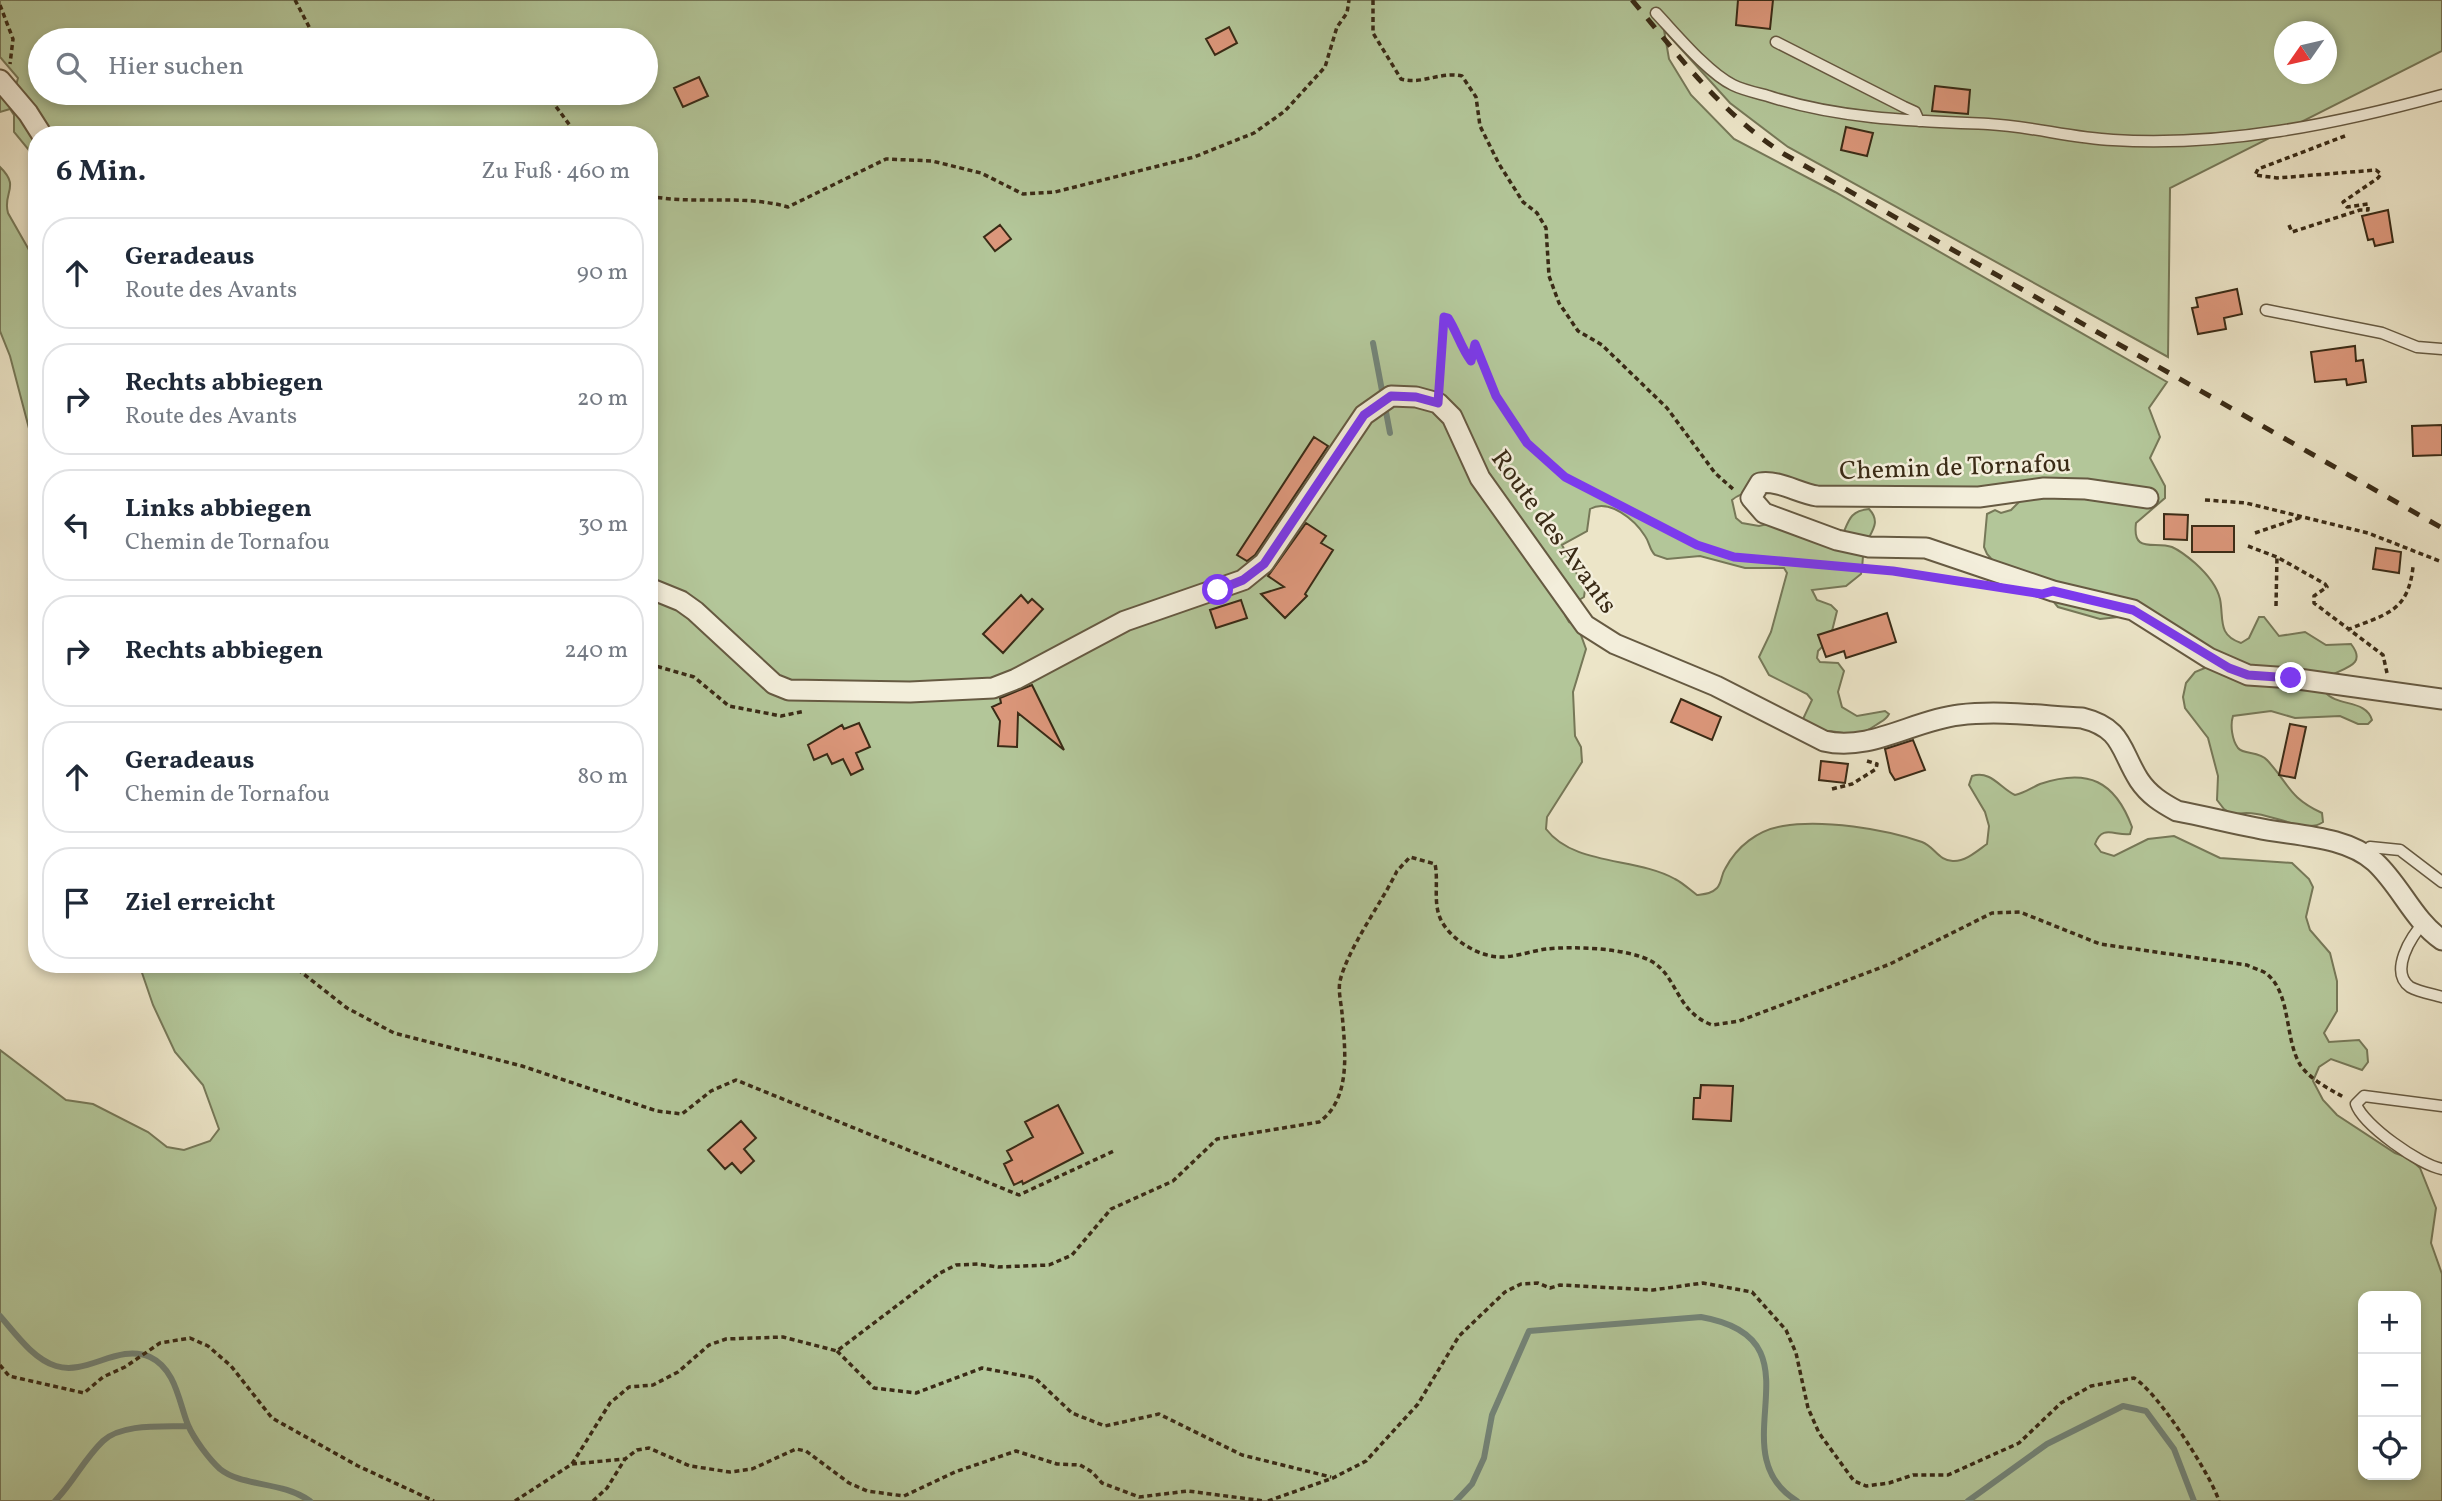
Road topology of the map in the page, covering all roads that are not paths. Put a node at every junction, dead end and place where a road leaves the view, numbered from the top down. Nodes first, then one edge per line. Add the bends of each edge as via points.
1 (1656, 13) dead end
2 (1776, 42) dead end
3 (1, 81) edge
4 (2442, 95) edge
5 (1919, 121) junction
6 (35, 126) edge
7 (2266, 310) dead end
8 (2442, 349) edge
9 (2148, 498) dead end
10 (658, 592) edge
11 (2442, 699) edge
12 (2365, 855) junction
13 (2442, 882) edge
14 (2423, 924) junction
15 (2442, 940) edge
16 (2442, 997) edge
17 (2442, 1106) edge
18 (2442, 1169) edge

1 - 5 lane via 1732,85 1795,105
2 - 5 lane via 1905,107
3 - 6 street
4 - 5 lane via 2300,128 2154,142
7 - 8 lane
9 - 11 street, Chemin de Tornafou via 2044,488 1979,497 1817,496 1771,481 1760,483 1751,498 1764,513 1837,540 1869,547 1926,548 2053,591 2133,610 2209,658 2248,675
10 - 12 street, Route des Avants via 695,611 774,684 789,690 993,688 1125,621 1218,590 1257,570 1364,415 1391,396 1416,397 1438,403 1452,418 1480,478 1565,599 1598,635 1728,692 1824,741 1848,744 1956,715 2098,722 2120,741 2148,792 2177,811 2306,836
12 - 13 lane via 2370,847 2400,850
12 - 14 street, Route des Avants via 2392,880
14 - 15 street, Route des Avants
14 - 16 lane via 2407,944 2403,976 2410,986
17 - 18 lane via 2364,1096 2356,1104 2367,1121 2420,1160

